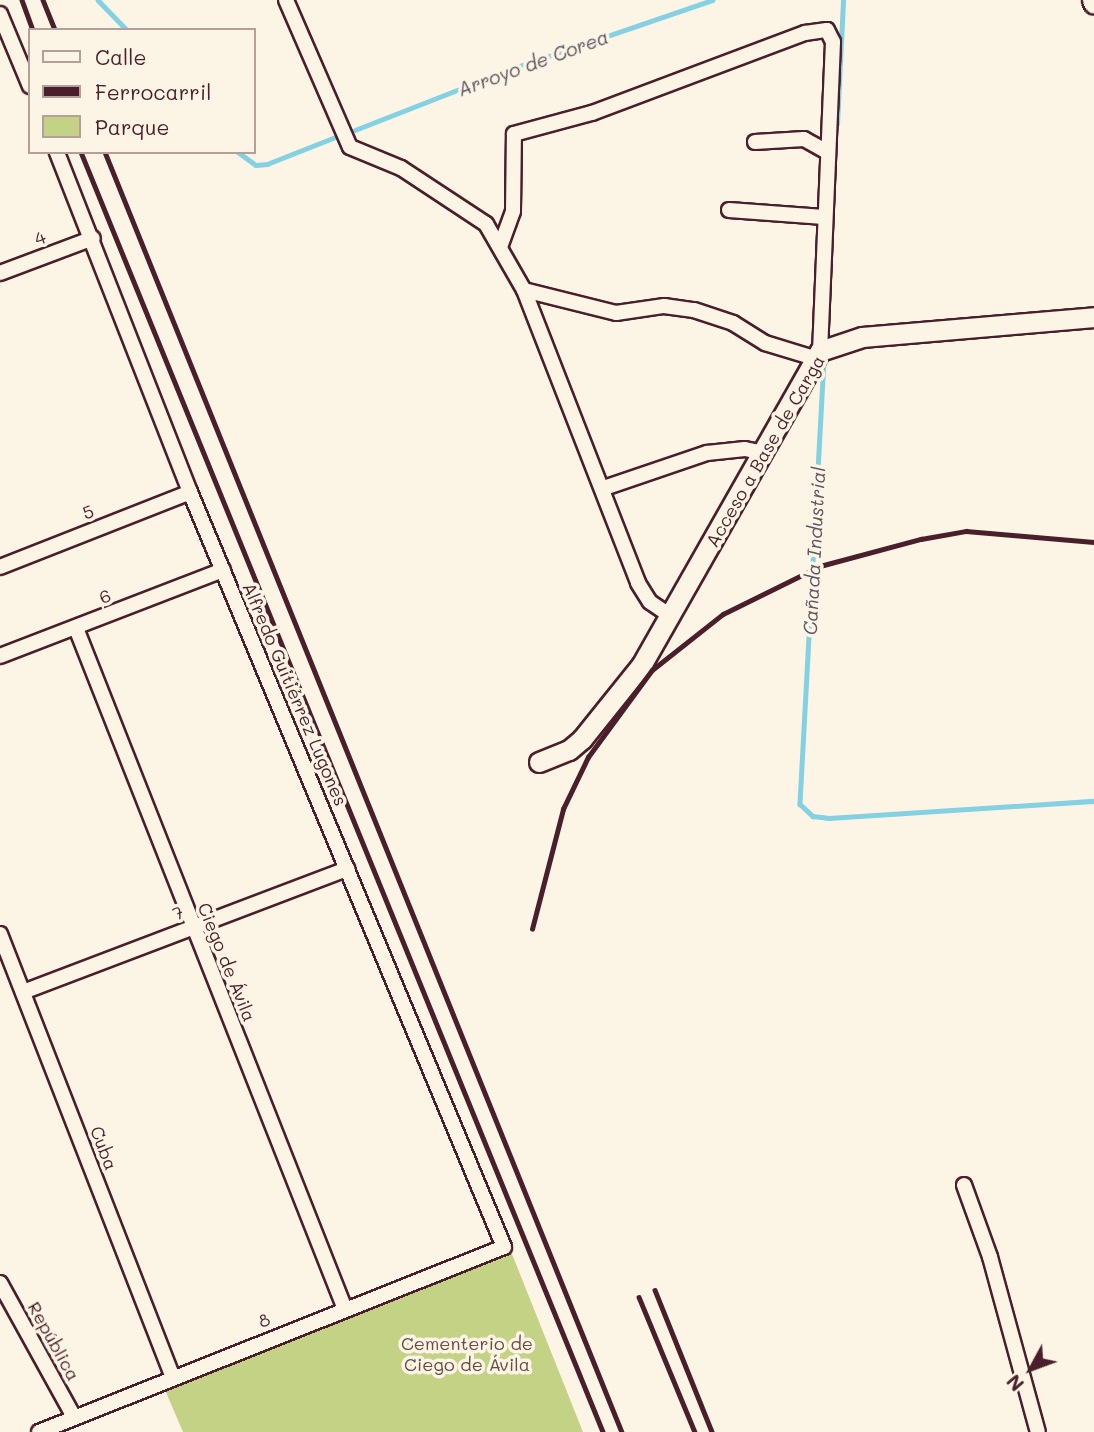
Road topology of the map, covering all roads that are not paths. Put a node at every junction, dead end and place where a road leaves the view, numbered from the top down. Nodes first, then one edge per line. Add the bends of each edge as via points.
1 (286, 0) edge
2 (0, 14) edge
3 (28, 81) edge
4 (755, 142) dead end
5 (827, 152) junction
6 (58, 154) edge
7 (729, 210) dead end
8 (824, 217) junction
9 (93, 238) junction
10 (500, 247) junction
11 (0, 273) edge
12 (524, 290) junction
13 (1094, 317) edge
14 (817, 354) junction
15 (764, 453) junction
16 (604, 488) junction
17 (190, 492) junction
18 (0, 567) edge
19 (223, 570) junction
20 (671, 616) junction
21 (76, 628) junction
22 (0, 656) edge
23 (539, 762) dead end
24 (347, 869) junction
25 (193, 928) junction
26 (0, 934) edge
27 (23, 992) junction
28 (964, 1185) dead end
29 (504, 1247) joint
30 (0, 1283) edge
31 (345, 1309) junction
32 (173, 1377) junction
33 (74, 1417) junction
34 (38, 1432) edge
35 (1038, 1432) edge

1 - 10 street via 350,147 401,168 486,224
2 - 3 street
4 - 5 street via 804,139
5 - 8 street
5 - 10 street via 833,42 827,30 805,33 592,113 514,134 513,211
6 - 9 street, Alfredo Guitiérrez Lugones
7 - 8 street
8 - 14 street
9 - 11 street, 4
9 - 17 street, Alfredo Guitiérrez Lugones
10 - 12 street
12 - 14 street via 616,313 664,306 694,310 733,323 765,343
12 - 16 street
13 - 14 street, Acceso a Base de Carga via 862,337
14 - 15 street, Acceso a Base de Carga
15 - 16 street via 745,449 707,453
15 - 20 street, Acceso a Base de Carga
16 - 20 street via 638,583 650,602
17 - 18 street, 5
17 - 19 street, Alfredo Guitiérrez Lugones
19 - 21 street, 6
19 - 24 street, Alfredo Guitiérrez Lugones
20 - 23 street, Acceso a Base de Carga via 642,664 582,739 569,750
21 - 22 street, 6
21 - 25 street, Ciego de Ávila
24 - 25 street, 7
24 - 29 street, Alfredo Guitiérrez Lugones
25 - 27 street, 7
25 - 31 street, Ciego de Ávila
26 - 27 street, Cuba
27 - 32 street, Cuba
28 - 35 street via 990,1257
29 - 31 street, 8
30 - 33 street, República
31 - 32 street, 8
32 - 33 street, 8
33 - 34 street, 8

